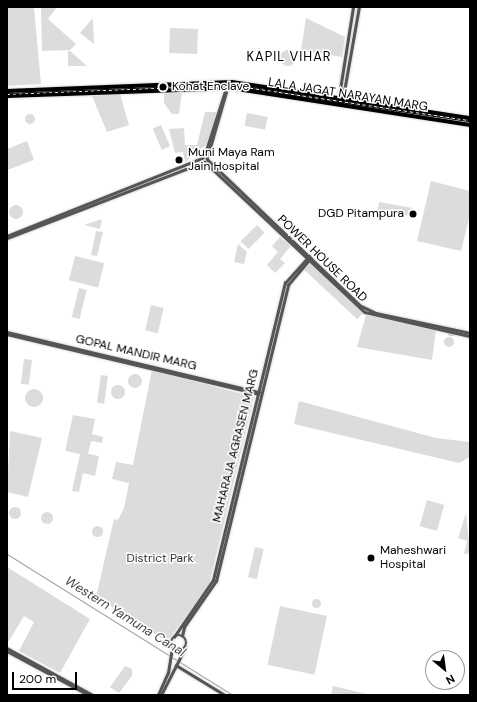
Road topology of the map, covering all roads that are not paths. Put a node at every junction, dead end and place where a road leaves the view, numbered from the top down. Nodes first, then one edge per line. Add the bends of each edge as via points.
1 (353, 7) edge
2 (358, 7) edge
3 (229, 82) junction
4 (228, 88) junction
5 (7, 91) edge
6 (7, 96) edge
7 (341, 97) junction
8 (340, 103) junction
9 (470, 118) edge
10 (470, 125) edge
11 (207, 159) junction
12 (204, 160) junction
13 (7, 237) edge
14 (309, 258) junction
15 (7, 333) edge
16 (470, 334) edge
17 (260, 393) junction
18 (182, 636) junction
19 (174, 637) junction
20 (172, 646) junction
21 (185, 648) junction
22 (7, 649) edge
23 (176, 664) junction
24 (89, 695) edge
25 (93, 695) edge
26 (160, 695) edge
27 (225, 695) edge

1 - 7 street
2 - 7 street
3 - 4 street
3 - 5 main road, LALA JAGAT NARAYAN MARG
3 - 7 main road, LALA JAGAT NARAYAN MARG
4 - 6 main road, LALA JAGAT NARAYAN MARG
4 - 8 main road, LALA JAGAT NARAYAN MARG
4 - 11 street
4 - 12 street
7 - 8 street
7 - 9 main road, LALA JAGAT NARAYAN MARG
8 - 10 main road, LALA JAGAT NARAYAN MARG
11 - 12 street
11 - 14 street, POWER HOUSE ROAD
12 - 13 street
12 - 14 street, POWER HOUSE ROAD
14 - 16 street, POWER HOUSE ROAD via 370,312
14 - 17 street, MAHARAJA AGRASEN MARG via 288,285
15 - 17 street, GOPAL MANDIR MARG
17 - 18 street, MAHARAJA AGRASEN MARG via 216,581 184,627
17 - 19 street, MAHARAJA AGRASEN MARG via 213,580
18 - 19 street
18 - 21 street via 187,640
19 - 20 street
20 - 21 street via 178,650
20 - 26 street via 172,660
21 - 23 street
22 - 24 street
22 - 25 street
23 - 26 street
23 - 27 street

